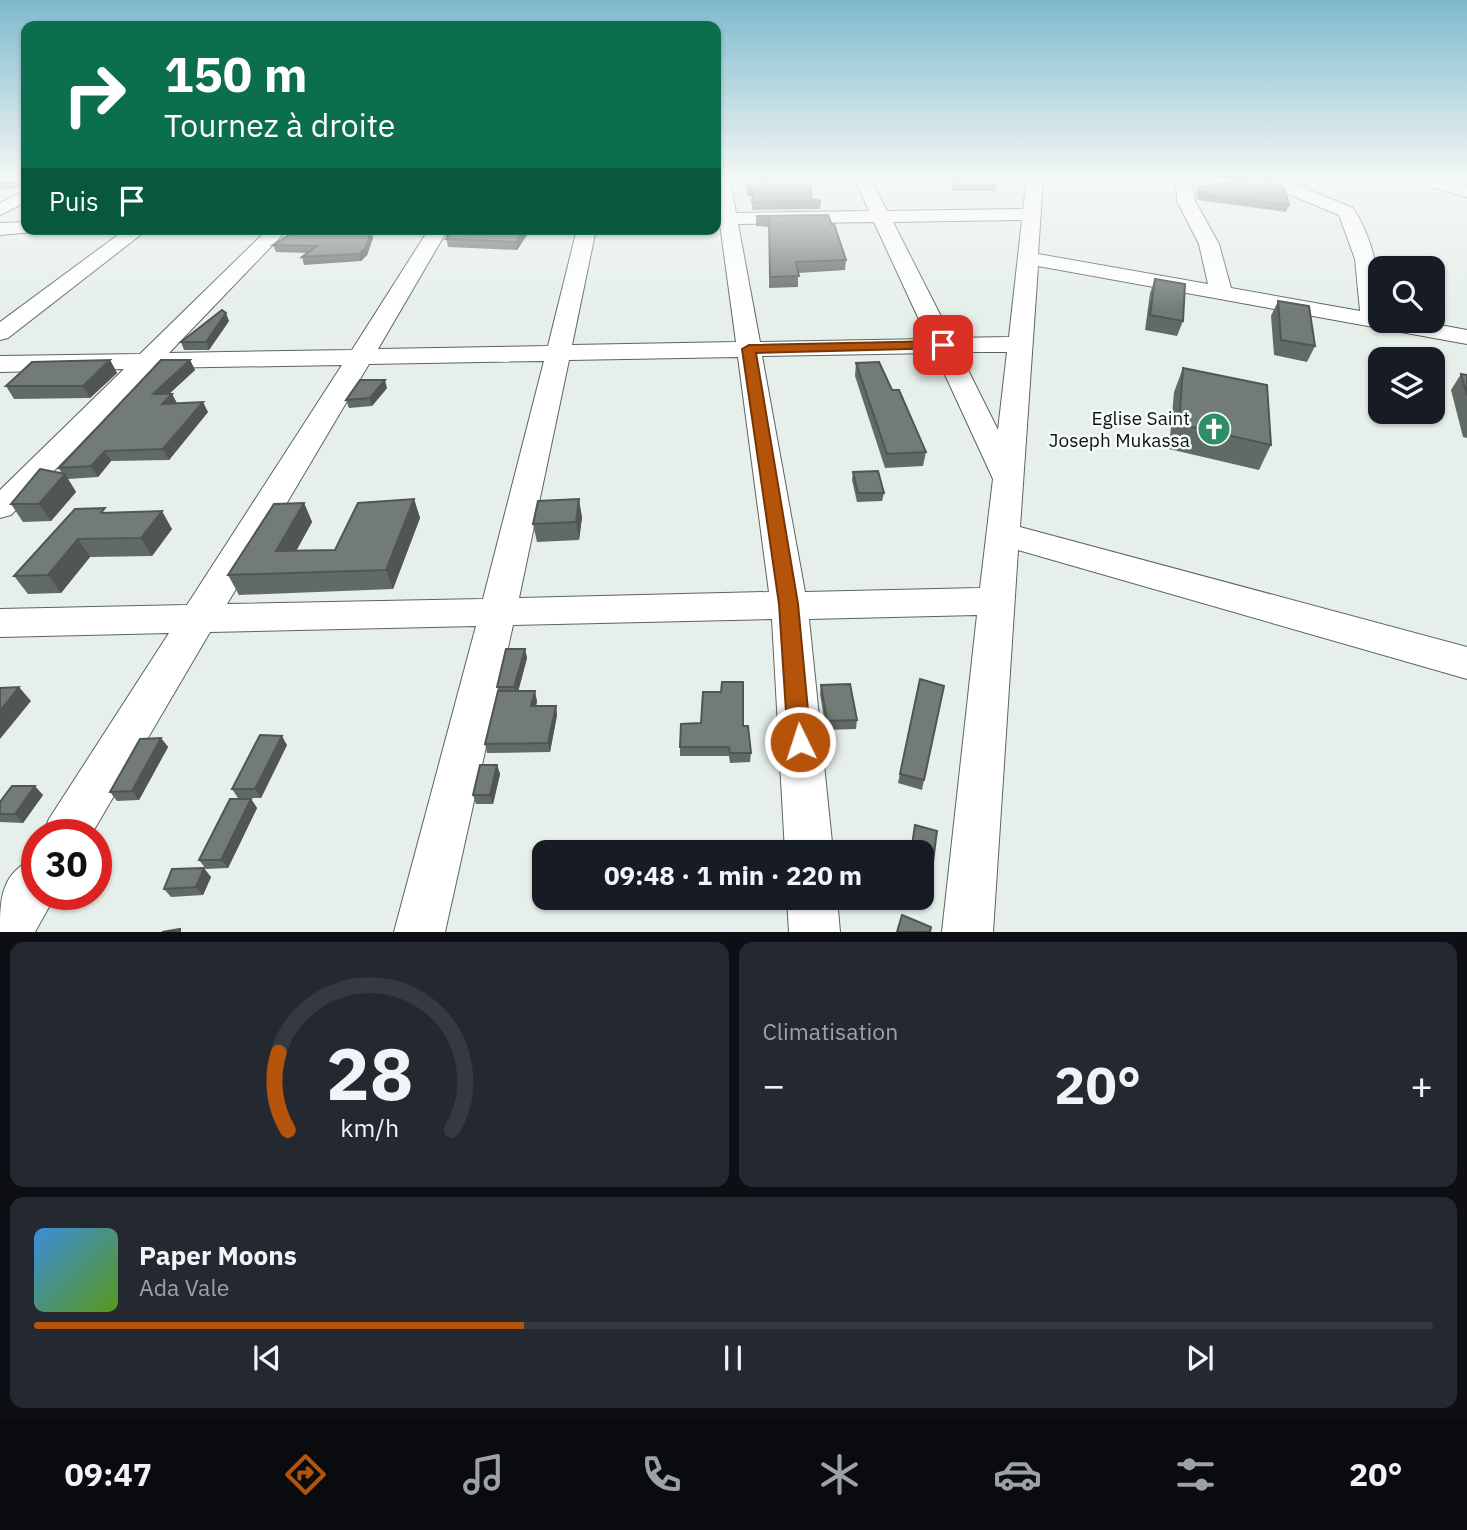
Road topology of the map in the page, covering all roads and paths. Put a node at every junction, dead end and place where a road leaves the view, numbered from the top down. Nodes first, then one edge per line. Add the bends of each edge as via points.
1 (724, 223) edge
2 (884, 223) edge
3 (1031, 223) edge
4 (1197, 223) edge
5 (1351, 223) edge
6 (21, 228) edge
7 (0, 229) edge
8 (131, 235) edge
9 (273, 235) edge
10 (435, 235) edge
11 (586, 235) edge
12 (1028, 258) junction
13 (1368, 281) edge
14 (1221, 293) junction
15 (1368, 319) edge
16 (0, 333) edge
17 (1445, 333) edge
18 (1467, 337) edge
19 (1021, 344) junction
20 (943, 345) junction
21 (749, 349) junction
22 (558, 352) junction
23 (359, 357) junction
24 (146, 361) junction
25 (0, 364) edge
26 (1009, 480) junction
27 (0, 508) edge
28 (1003, 534) junction
29 (996, 601) junction
30 (789, 604) junction
31 (498, 612) junction
32 (199, 618) junction
33 (0, 623) edge
34 (1467, 663) edge
35 (75, 819) edge
36 (807, 840) edge
37 (21, 906) edge
38 (813, 910) edge
39 (5, 932) edge
40 (419, 932) edge
41 (815, 932) edge
42 (967, 932) edge

1 - 21 street
2 - 20 street
3 - 12 street
4 - 14 street
5 - 13 street via 1365,258
6 - 7 street
8 - 16 street
9 - 24 street
10 - 23 street
11 - 22 street
12 - 14 street
12 - 19 street
14 - 15 street
17 - 18 street
19 - 20 street
19 - 26 street
20 - 21 street
20 - 26 street
21 - 22 street
21 - 30 street
22 - 23 street
22 - 31 street
23 - 24 street
23 - 32 street
24 - 25 street
24 - 27 street
26 - 28 street
28 - 29 street
28 - 34 street
29 - 30 street
29 - 42 street
30 - 31 street
30 - 36 street
31 - 32 street
31 - 40 street
32 - 33 street
32 - 35 street
37 - 39 street
38 - 41 street

